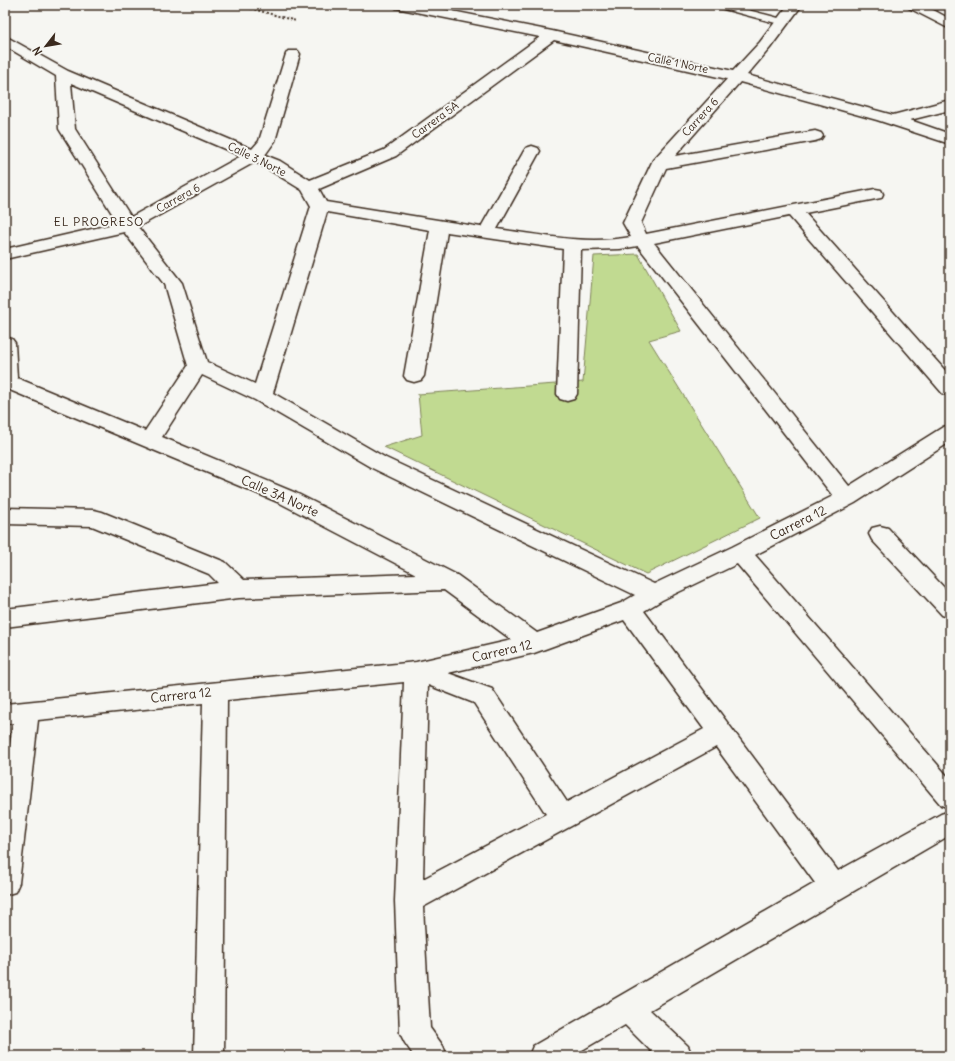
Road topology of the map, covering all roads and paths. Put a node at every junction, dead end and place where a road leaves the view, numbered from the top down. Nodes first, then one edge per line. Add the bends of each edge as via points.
1 (239, 5) edge
2 (401, 5) edge
3 (719, 5) edge
4 (795, 5) edge
5 (914, 5) edge
6 (936, 10) edge
7 (296, 21) dead end
8 (783, 22) junction
9 (950, 25) edge
10 (552, 35) junction
11 (5, 40) edge
12 (293, 54) dead end
13 (63, 74) junction
14 (737, 76) junction
15 (950, 105) edge
16 (894, 120) junction
17 (815, 136) dead end
18 (950, 139) edge
19 (532, 151) dead end
20 (254, 156) junction
21 (658, 164) junction
22 (309, 187) junction
23 (875, 194) dead end
24 (320, 206) junction
25 (794, 211) junction
26 (128, 226) junction
27 (439, 226) junction
28 (486, 233) junction
29 (643, 240) junction
30 (572, 245) junction
31 (5, 254) edge
32 (5, 343) edge
33 (198, 366) junction
34 (414, 376) dead end
35 (6, 381) edge
36 (950, 389) edge
37 (567, 394) dead end
38 (262, 395) junction
39 (950, 432) edge
40 (149, 441) junction
41 (847, 498) junction
42 (5, 516) edge
43 (880, 534) dead end
44 (740, 553) junction
45 (449, 581) junction
46 (239, 589) junction
47 (654, 594) junction
48 (629, 609) junction
49 (950, 609) edge
50 (5, 618) edge
51 (534, 644) junction
52 (416, 671) junction
53 (215, 691) junction
54 (16, 713) edge
55 (719, 733) junction
56 (950, 797) edge
57 (562, 817) junction
58 (950, 822) edge
59 (5, 883) edge
60 (834, 887) junction
61 (408, 901) junction
62 (628, 1008) junction
63 (209, 1056) edge
64 (432, 1056) edge
65 (544, 1056) edge
66 (677, 1056) edge

1 - 7 path
2 - 10 street, Calle 1 Norte
3 - 8 lane
4 - 8 street, Carrera 6
5 - 6 street
6 - 9 street
8 - 14 street, Carrera 6
10 - 14 street, Calle 1 Norte
10 - 22 street, Carrera 5A via 390,153
11 - 13 street, Calle 3 Norte
12 - 20 street, Carrera 6 via 267,141
13 - 20 street, Calle 3 Norte
13 - 26 street via 67,129
14 - 16 street, Calle 1 Norte
14 - 21 street, Carrera 6
15 - 16 street
16 - 18 street, Calle 1 Norte
17 - 21 street
19 - 28 street
20 - 22 street, Calle 3 Norte
20 - 26 street, Carrera 6
21 - 29 street, Carrera 6 via 632,223
22 - 24 street, Calle 3 Norte
23 - 25 street
24 - 27 street
24 - 38 street
25 - 29 street
25 - 36 street
26 - 31 street, Carrera 6
26 - 33 street via 173,283
27 - 28 street
27 - 34 street
28 - 30 street
29 - 30 street via 620,244
29 - 41 street
30 - 37 street
32 - 35 street
33 - 38 street
33 - 40 street
35 - 40 street, Calle 3A Norte
38 - 47 street via 379,463
39 - 41 street, Carrera 12
40 - 45 street, Calle 3A Norte via 288,498
41 - 44 street, Carrera 12
42 - 46 street via 94,518 217,568
43 - 49 street
44 - 47 street, Carrera 12
44 - 56 street
45 - 46 street
45 - 51 street, Calle 3A Norte
46 - 50 street
47 - 48 street, Carrera 12
48 - 51 street, Carrera 12
48 - 55 street
51 - 52 street, Carrera 12
52 - 53 street, Carrera 12
52 - 57 street via 483,696
52 - 61 street
53 - 54 street, Carrera 12
53 - 63 street
54 - 59 street
55 - 57 street
55 - 60 street
57 - 61 street
58 - 60 street
60 - 62 street
61 - 64 street via 414,1033
62 - 65 street
62 - 66 street

